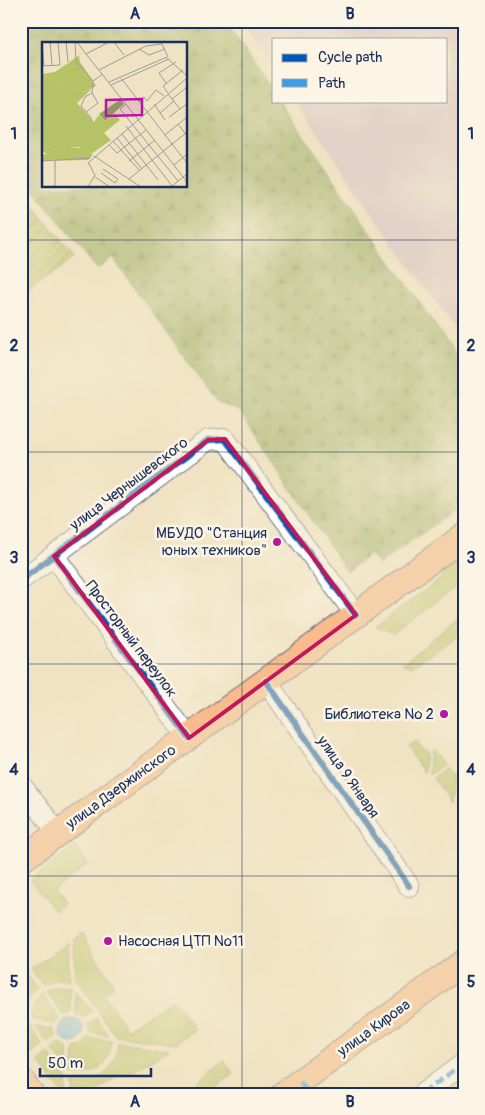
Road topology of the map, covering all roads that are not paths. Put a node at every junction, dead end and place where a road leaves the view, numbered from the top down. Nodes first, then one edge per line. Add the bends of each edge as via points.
1 (464, 536) edge
2 (54, 556) junction
3 (21, 580) edge
4 (356, 615) junction
5 (266, 681) junction
6 (189, 738) junction
7 (21, 784) edge
8 (58, 833) junction
9 (21, 860) edge
10 (409, 886) dead end
11 (464, 962) edge
12 (464, 1062) edge
13 (21, 1080) edge
14 (297, 1090) edge
15 (31, 1094) edge
16 (422, 1094) edge

1 - 4 main road, улица Дзержинского
2 - 3 street, улица Чернышевского
2 - 4 street, улица Чернышевского via 208,440 225,439
2 - 6 street, Просторный переулок
4 - 5 main road, улица Дзержинского
5 - 6 main road, улица Дзержинского
5 - 10 street, улица 9 Января
6 - 8 main road, улица Дзержинского
7 - 8 street
8 - 9 main road, улица Дзержинского
11 - 14 main road, улица Кирова
12 - 16 street
13 - 15 main road

